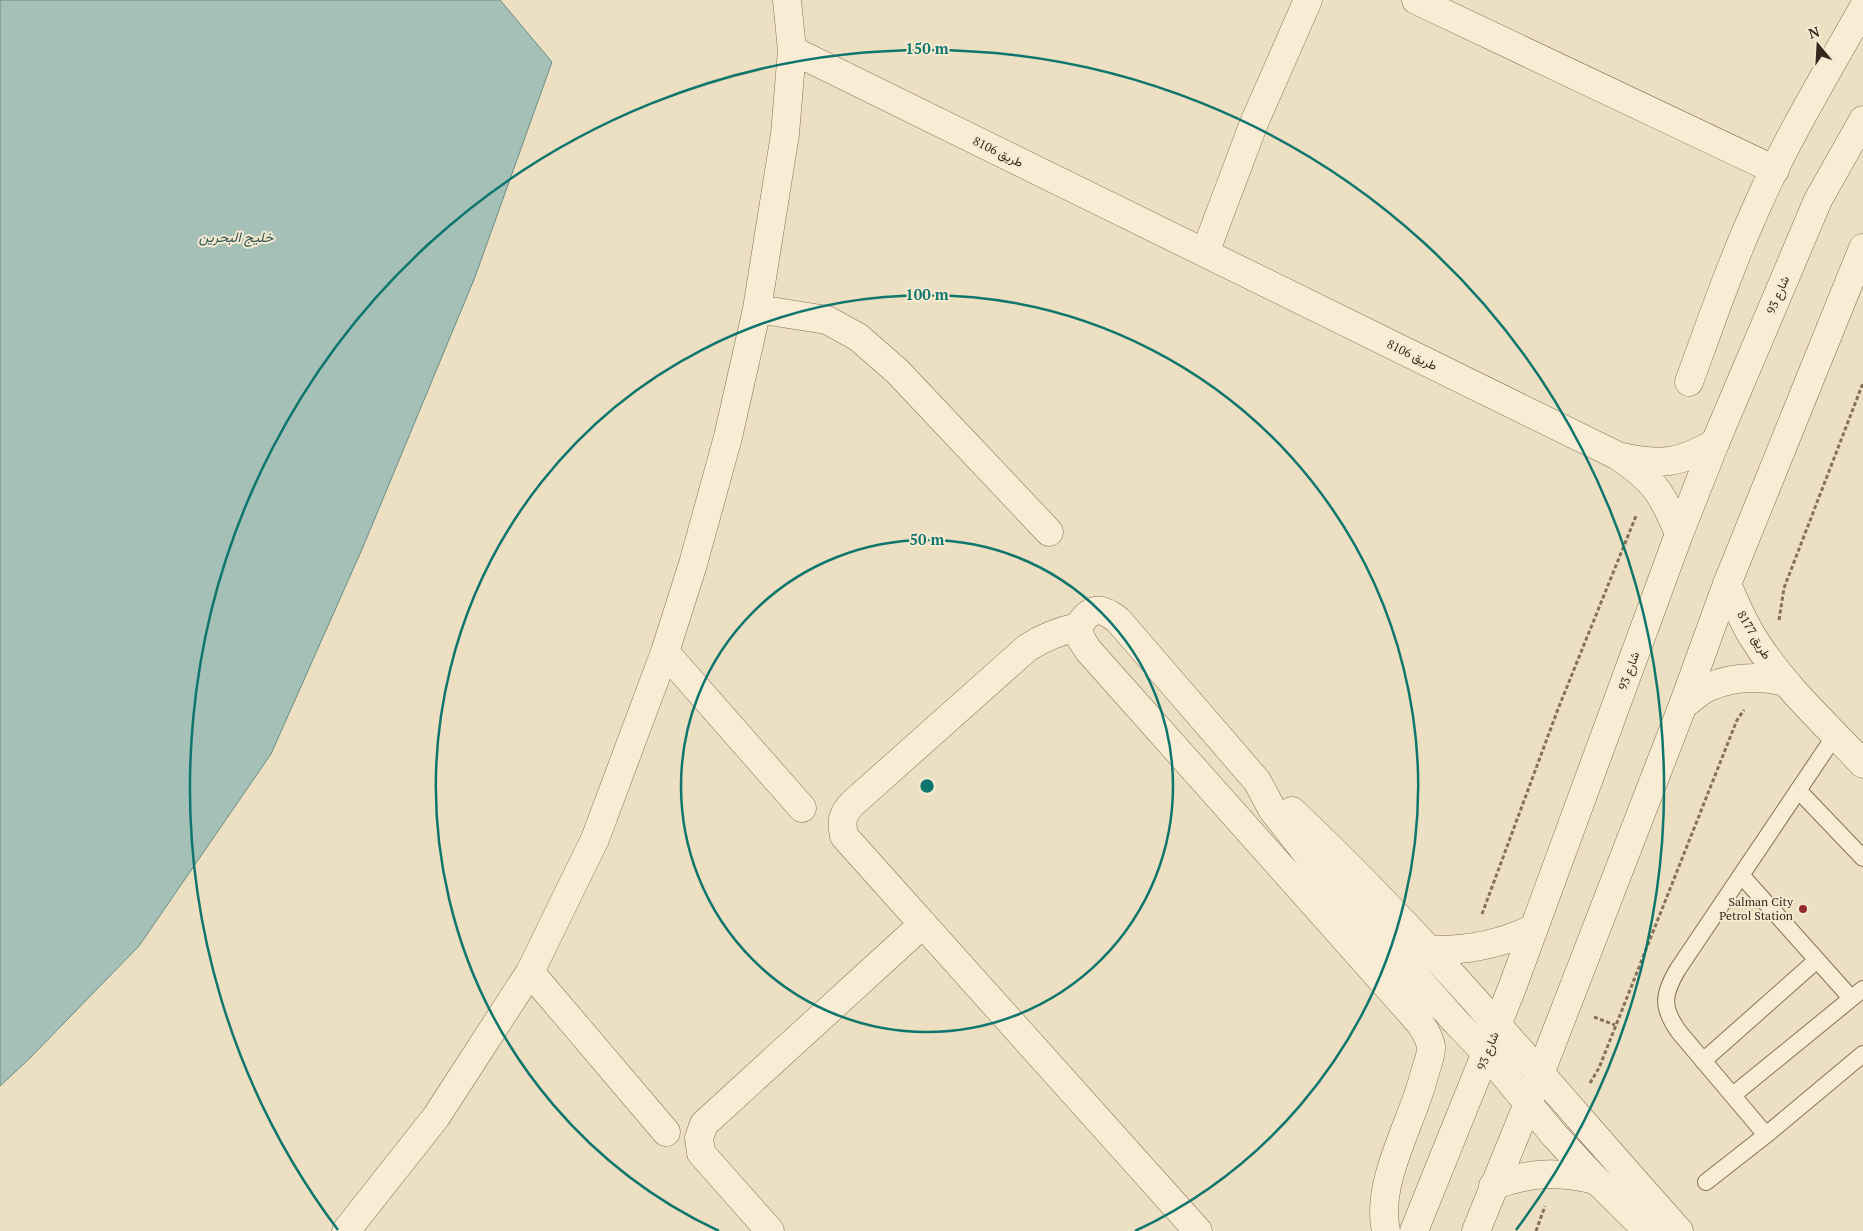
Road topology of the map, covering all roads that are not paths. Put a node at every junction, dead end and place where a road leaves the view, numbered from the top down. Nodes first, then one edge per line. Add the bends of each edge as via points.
1 (787, 0) edge
2 (1308, 0) edge
3 (1416, 0) edge
4 (1863, 8) edge
5 (792, 50) junction
6 (1863, 120) edge
7 (1775, 170) junction
8 (1863, 248) edge
9 (1205, 253) junction
10 (757, 309) junction
11 (1689, 382) dead end
12 (1715, 443) junction
13 (1618, 456) junction
14 (1049, 532) dead end
15 (1679, 534) junction
16 (1727, 584) junction
17 (1078, 627) junction
18 (664, 652) junction
19 (1775, 675) junction
20 (1683, 706) junction
21 (1836, 734) junction
22 (1863, 764) edge
23 (1257, 782) junction
24 (1798, 790) junction
25 (802, 808) dead end
26 (1863, 858) edge
27 (1741, 875) junction
28 (924, 924) junction
29 (1534, 928) junction
30 (1429, 950) junction
31 (1817, 960) junction
32 (530, 972) junction
33 (1857, 993) edge
34 (1498, 1026) junction
35 (1487, 1054) junction
36 (1863, 1054) edge
37 (1703, 1061) junction
38 (1540, 1074) junction
39 (1733, 1095) junction
40 (1527, 1102) junction
41 (666, 1132) dead end
42 (1766, 1134) junction
43 (1596, 1180) junction
44 (1706, 1182) dead end
45 (1493, 1186) junction
46 (346, 1231) edge
47 (770, 1231) edge
48 (1198, 1231) edge
49 (1386, 1231) edge
50 (1414, 1231) edge
51 (1476, 1231) edge
52 (1648, 1231) edge
53 (1679, 1231) edge

1 - 5 street
2 - 9 street via 1254,123
3 - 7 street
4 - 7 street
5 - 9 street, طريق 8106
5 - 10 street via 785,134
6 - 12 street, شارع 93 via 1818,200
7 - 11 street via 1746,230
8 - 16 street
9 - 13 street, طريق 8106
10 - 14 street via 828,320 858,337 897,371
10 - 18 street via 726,446 694,564
12 - 13 street, طريق 8106 via 1697,454 1658,463
12 - 15 street, شارع 93
13 - 15 street, طريق 8106 via 1651,481 1664,499
15 - 29 street, شارع 93
16 - 19 street, طريق 8177 via 1739,613
16 - 20 street
17 - 23 street via 1085,616 1096,610 1109,613 1118,620
17 - 28 street via 1060,631 1027,648 844,812 841,824 844,836
17 - 49 street via 1088,650 1428,1034 1431,1048 1419,1095 1389,1175 1384,1198
18 - 25 street
18 - 32 street via 595,839
19 - 20 street, طريق 8177 via 1736,678 1707,688
19 - 21 street, طريق 8177
20 - 38 street
21 - 22 street, طريق 8177
21 - 24 lane
23 - 30 street via 1296,815
23 - 35 street via 1286,829 1312,860
24 - 26 lane
24 - 27 lane
27 - 31 lane
27 - 37 lane via 1678,968 1667,992 1669,1018
28 - 47 street via 704,1124 699,1138 701,1152
28 - 48 street
29 - 30 street via 1497,944 1453,951
29 - 34 street, شارع 93
30 - 34 street
31 - 33 lane
31 - 37 lane
32 - 41 street
32 - 46 street via 436,1117
33 - 39 lane
34 - 35 street, شارع 93
34 - 38 street
35 - 40 street
35 - 50 street, شارع 93
36 - 42 lane
37 - 39 lane
38 - 40 street
38 - 53 street
39 - 42 lane
40 - 43 street
40 - 45 street
42 - 44 lane
43 - 45 street via 1550,1173 1520,1177
43 - 52 street
45 - 51 street

